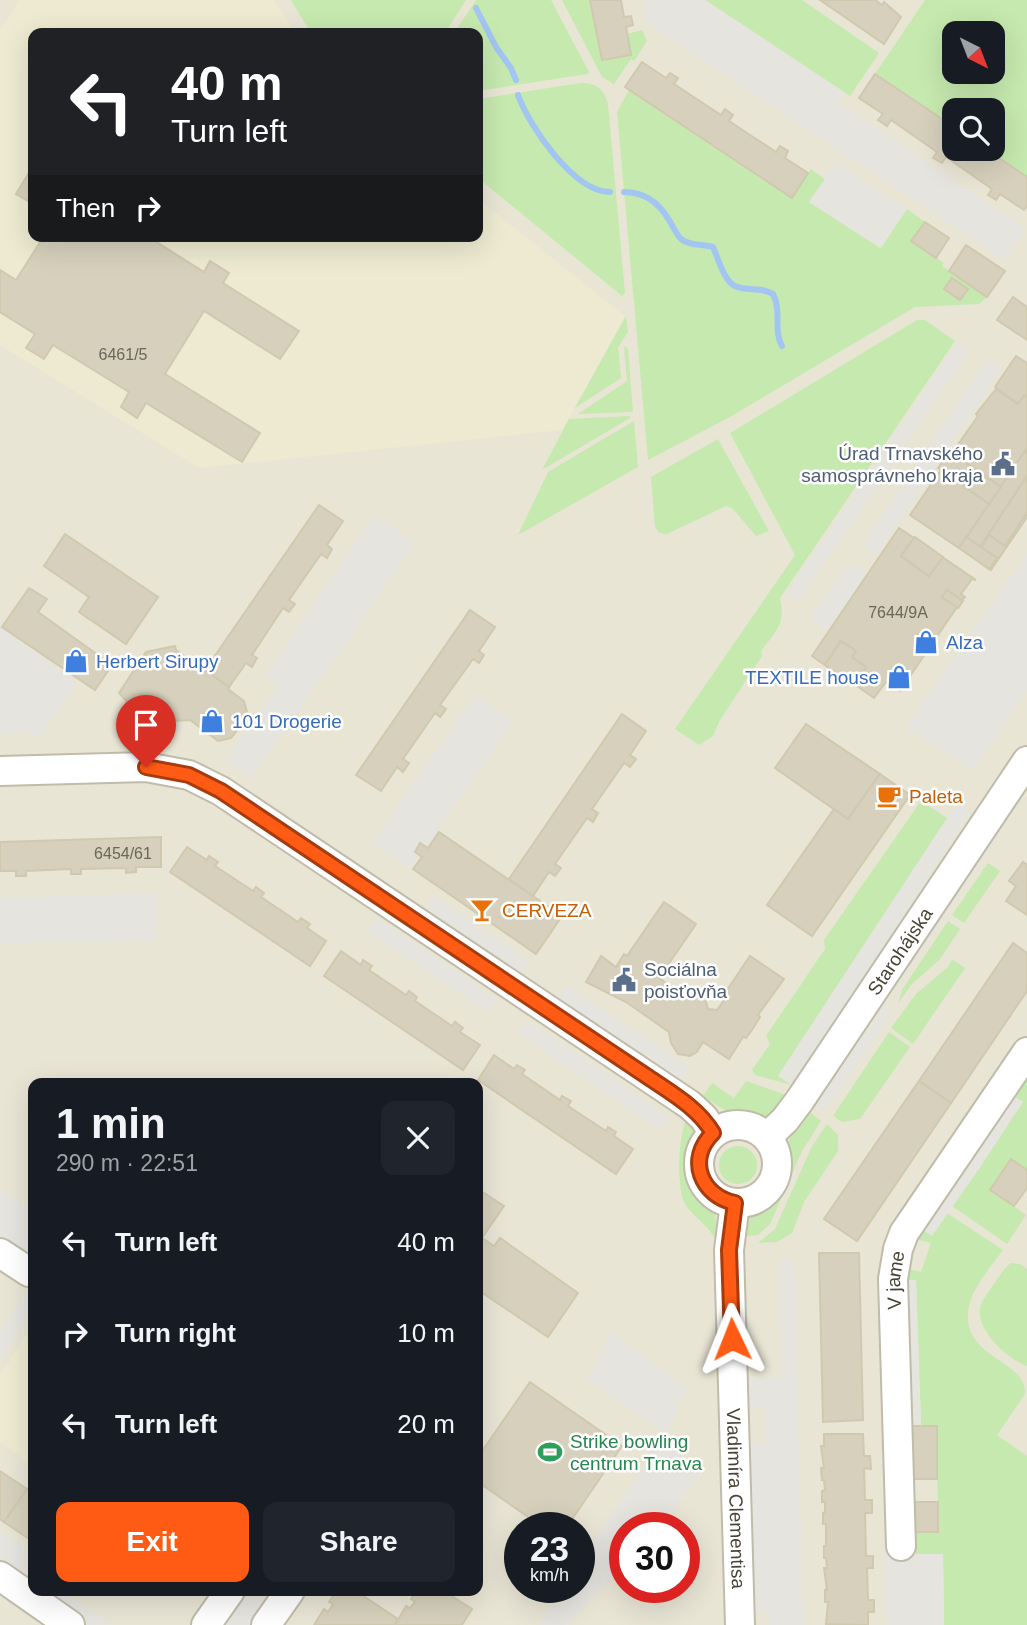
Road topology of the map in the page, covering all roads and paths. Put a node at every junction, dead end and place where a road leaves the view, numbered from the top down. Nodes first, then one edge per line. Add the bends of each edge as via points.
1 (1027, 761) edge
2 (0, 771) edge
3 (1027, 1052) edge
4 (713, 1133) junction
5 (767, 1137) junction
6 (735, 1203) junction
7 (0, 1253) edge
8 (28, 1271) edge
9 (901, 1546) dead end
10 (0, 1576) edge
11 (226, 1596) edge
12 (286, 1596) edge
13 (36, 1615) edge
14 (70, 1625) edge
15 (206, 1625) edge
16 (266, 1625) edge
17 (740, 1625) edge

1 - 5 street, Starohájska via 800,1100
2 - 4 street via 146,767 189,775 221,791 690,1105
3 - 9 street, V jame via 904,1233 898,1249 893,1279
4 - 5 street via 741,1125
4 - 6 street via 701,1151 699,1172 709,1191
5 - 6 street via 776,1158 773,1181 757,1198
6 - 17 street, Vladimíra Clementisa via 729,1250
7 - 8 street
10 - 13 street
11 - 15 street
12 - 16 street
13 - 14 street

